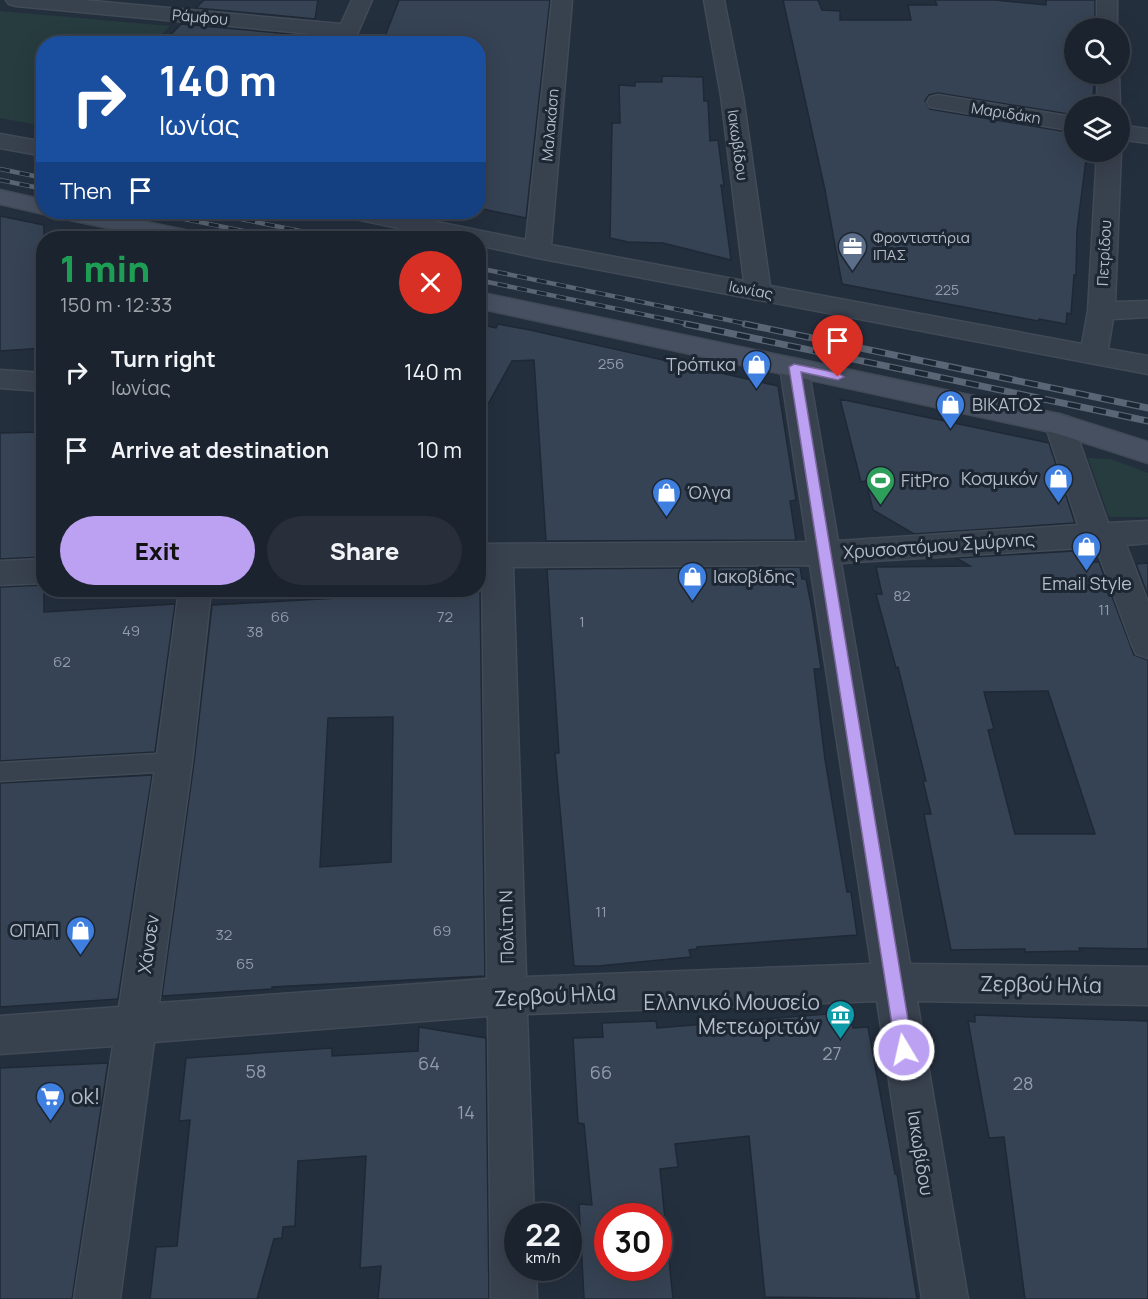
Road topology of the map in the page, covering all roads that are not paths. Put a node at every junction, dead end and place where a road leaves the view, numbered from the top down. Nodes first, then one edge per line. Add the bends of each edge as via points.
1 (16, 0) edge
2 (362, 0) edge
3 (562, 0) edge
4 (714, 0) edge
5 (1107, 0) edge
6 (1107, 18) edge
7 (336, 36) edge
8 (345, 36) edge
9 (938, 102) dead end
10 (1064, 122) edge
11 (1130, 134) edge
12 (1148, 136) edge
13 (0, 141) edge
14 (36, 148) edge
15 (1108, 162) edge
16 (0, 197) edge
17 (36, 205) edge
18 (99, 219) edge
19 (389, 219) edge
20 (156, 231) edge
21 (446, 231) edge
22 (486, 239) edge
23 (538, 250) junction
24 (758, 292) junction
25 (486, 302) edge
26 (1148, 309) edge
27 (1101, 311) junction
28 (1094, 354) junction
29 (1148, 364) edge
30 (794, 367) junction
31 (0, 379) edge
32 (36, 381) edge
33 (1059, 424) junction
34 (1148, 453) edge
35 (1148, 532) edge
36 (1102, 535) junction
37 (824, 553) junction
38 (488, 556) edge
39 (36, 571) edge
40 (0, 573) edge
41 (194, 597) edge
42 (1148, 645) edge
43 (174, 762) junction
44 (0, 772) edge
45 (893, 982) junction
46 (1148, 986) edge
47 (507, 996) junction
48 (136, 1026) junction
49 (0, 1035) edge
50 (97, 1299) edge
51 (514, 1299) edge
52 (945, 1299) edge

1 - 7 street, Ράμφου
2 - 8 street
3 - 23 street, Μαλακάση
4 - 24 street, Ιακωβίδου via 732,96
5 - 6 street
9 - 10 street, Μαριδάκη
11 - 12 street
13 - 14 street
15 - 27 street, Πετρίδου
16 - 17 street
18 - 20 street
19 - 21 street, Ιωνίας
22 - 23 street, Ιωνίας
23 - 24 street, Ιωνίας
24 - 28 street, Ιωνίας
25 - 30 street
26 - 27 street
27 - 28 street, Πετρίδου
28 - 29 street, Ιωνίας
30 - 33 street
30 - 37 street, Ιακωβίδου
31 - 32 street
33 - 34 street
33 - 36 street
35 - 36 street, Χρυσοστόμου Σμύρνης
36 - 37 street, Χρυσοστόμου Σμύρνης
36 - 42 street
37 - 38 street, Χρυσοστόμου Σμύρνης
37 - 45 street, Ιακωβίδου
38 - 47 street, Πολίτη Ν
39 - 40 street
41 - 43 street, Χάνσεν
43 - 44 lane
43 - 48 street, Χάνσεν
45 - 46 street, Ζερβού Ηλία
45 - 47 street, Ζερβού Ηλία
45 - 52 street, Ιακωβίδου
47 - 48 street, Ζερβού Ηλία
47 - 51 street, Πολίτη Ν
48 - 49 street, Ζερβού Ηλία
48 - 50 street, Χάνσεν

